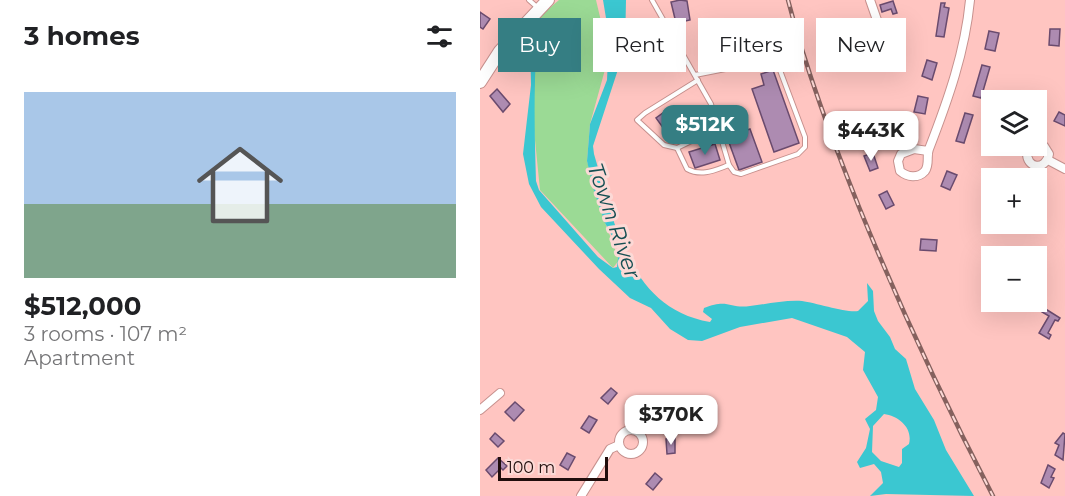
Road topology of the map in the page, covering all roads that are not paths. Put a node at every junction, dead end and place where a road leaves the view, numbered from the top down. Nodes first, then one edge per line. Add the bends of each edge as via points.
1 (652, 0) edge
2 (870, 0) edge
3 (970, 0) edge
4 (538, 3) edge
5 (876, 18) edge
6 (695, 75) junction
7 (698, 80) junction
8 (480, 82) edge
9 (718, 128) junction
10 (677, 148) junction
11 (1047, 149) edge
12 (928, 151) dead end
13 (1028, 156) edge
14 (1048, 160) junction
15 (729, 165) junction
16 (1065, 169) edge
17 (500, 393) dead end
18 (480, 410) edge
19 (619, 445) dead end
20 (580, 496) edge

1 - 6 lane
2 - 5 street
3 - 12 street via 958,66
4 - 8 main road
6 - 7 lane
6 - 15 lane via 771,60 778,65 805,137 805,147 798,154 741,174
7 - 9 lane
7 - 10 lane via 637,118 664,145
9 - 10 lane
9 - 15 lane
10 - 15 lane via 687,170 697,174
11 - 14 street
13 - 14 street via 1029,163 1039,166
14 - 16 street
17 - 18 street
19 - 20 street via 610,449

